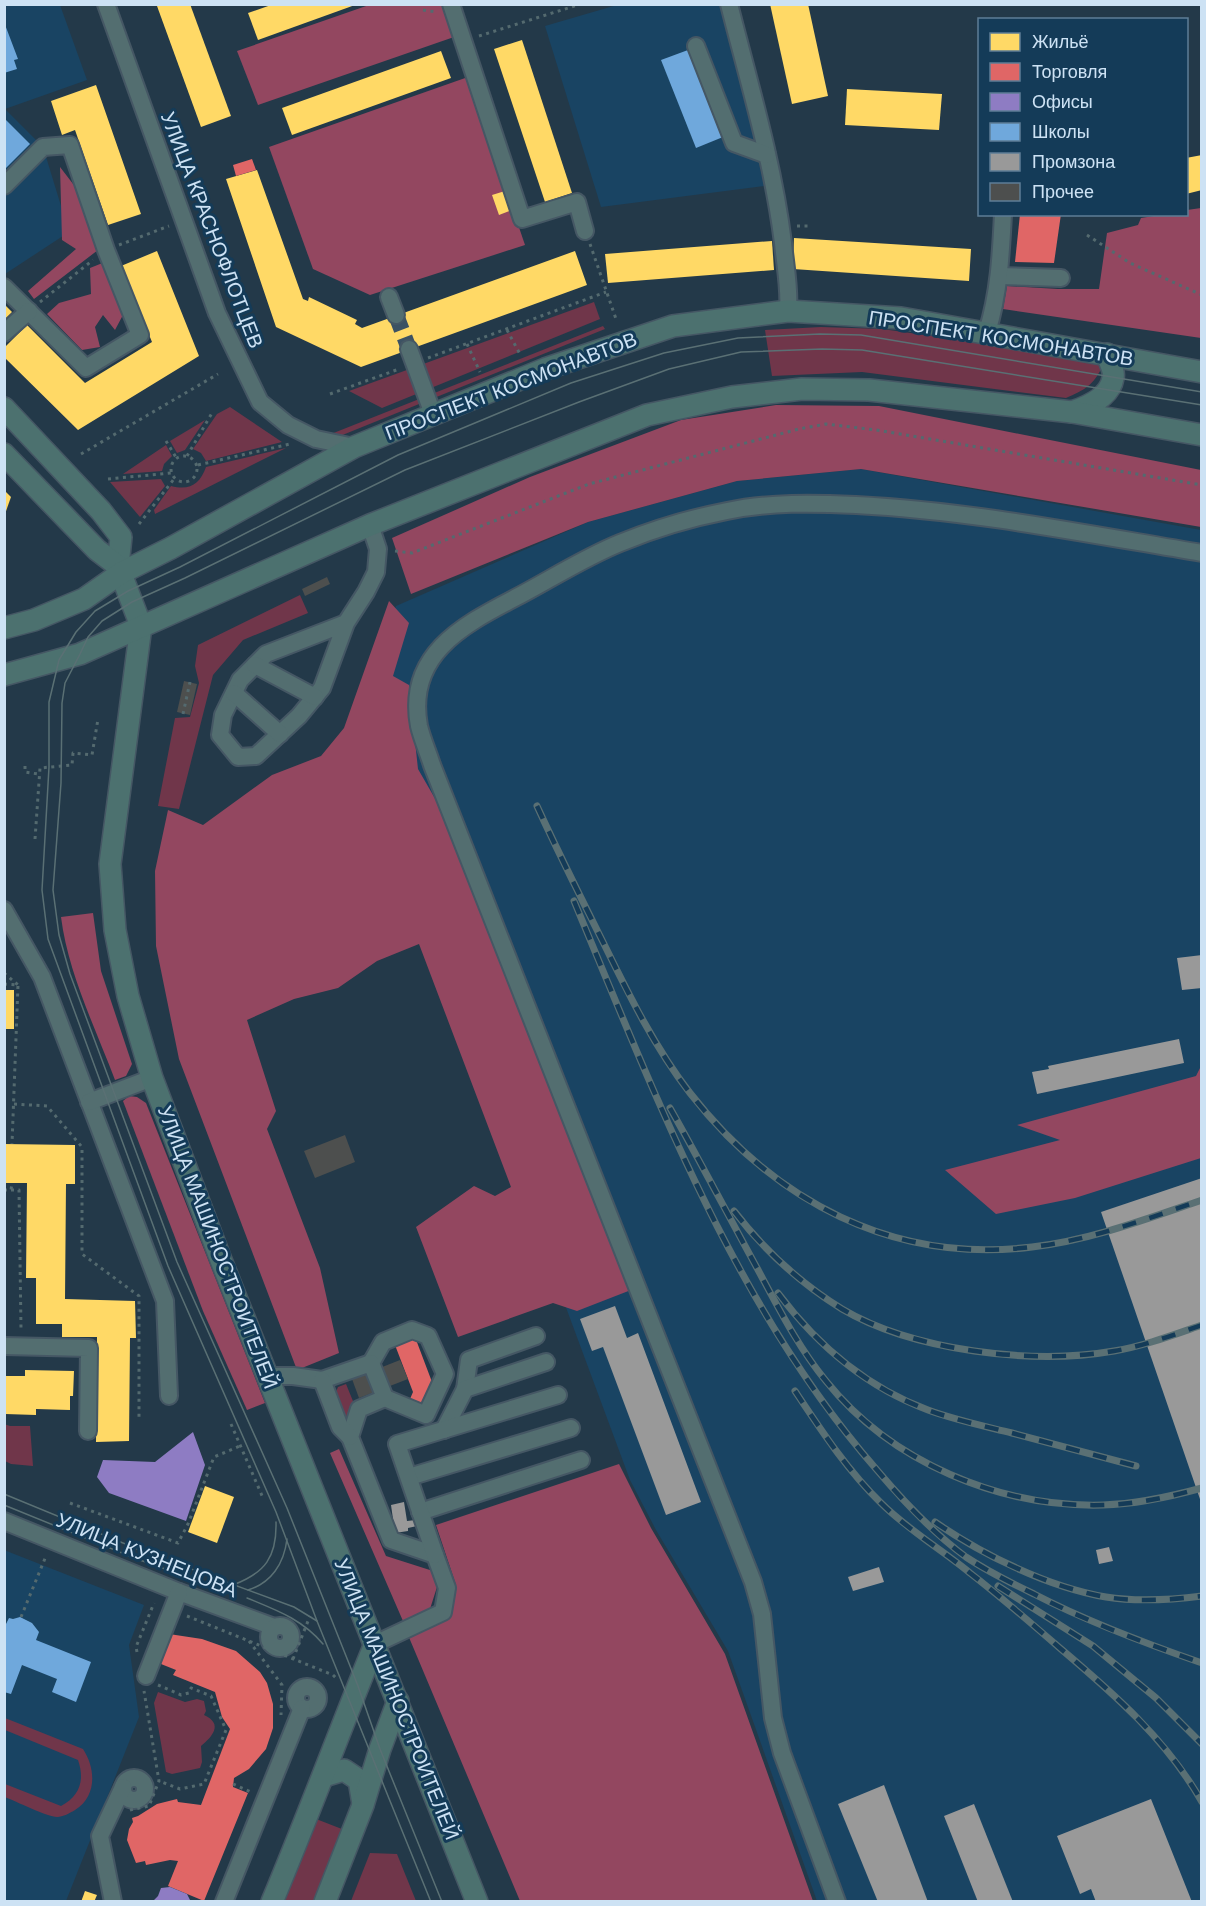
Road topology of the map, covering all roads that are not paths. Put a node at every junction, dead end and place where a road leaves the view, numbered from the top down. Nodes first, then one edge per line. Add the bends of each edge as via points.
1 (106, 4) edge
2 (451, 4) edge
3 (729, 4) edge
4 (696, 46) dead end
5 (767, 155) junction
6 (4, 186) edge
7 (1003, 216) edge
8 (585, 231) road end
9 (999, 276) junction
10 (1061, 278) dead end
11 (4, 287) edge
12 (389, 297) dead end
13 (29, 311) junction
14 (788, 311) junction
15 (396, 315) tunnel mouth
16 (987, 332) junction
17 (4, 333) edge
18 (409, 349) tunnel mouth
19 (1107, 354) junction
20 (1202, 372) edge
21 (4, 408) edge
22 (1072, 412) junction
23 (433, 414) junction
24 (1202, 435) edge
25 (354, 447) junction
26 (4, 454) edge
27 (370, 525) junction
28 (1202, 553) edge
29 (120, 569) junction
30 (346, 623) junction
31 (141, 626) junction
32 (4, 628) edge
33 (255, 665) junction
34 (4, 675) edge
35 (234, 693) junction
36 (315, 697) junction
37 (280, 734) junction
38 (4, 910) edge
39 (152, 1078) junction
40 (89, 1102) junction
41 (536, 1335) dead end
42 (4, 1346) edge
43 (546, 1362) dead end
44 (370, 1363) junction
45 (268, 1376) junction
46 (322, 1380) junction
47 (465, 1389) junction
48 (558, 1395) dead end
49 (169, 1396) dead end
50 (385, 1398) junction
51 (571, 1428) dead end
52 (444, 1430) junction
53 (88, 1431) dead end
54 (350, 1437) junction
55 (581, 1460) dead end
56 (409, 1477) junction
57 (420, 1512) junction
58 (4, 1521) edge
59 (435, 1555) junction
60 (179, 1592) junction
61 (274, 1627) dead end
62 (375, 1644) junction
63 (147, 1683) road end
64 (398, 1701) junction
65 (302, 1708) dead end
66 (324, 1776) junction
67 (123, 1787) dead end
68 (363, 1805) junction
69 (113, 1902) edge
70 (224, 1902) edge
71 (272, 1902) edge
72 (324, 1902) edge
73 (477, 1902) edge
74 (837, 1902) edge

1 - 25 street, УЛИЦА КРАСНОФЛОТЦЕВ via 217,313 260,402 288,425 316,439
2 - 8 street via 522,219 577,201
3 - 5 street
4 - 5 street via 734,142
5 - 14 street via 780,215
6 - 13 street via 43,147 70,145 140,335 86,368
7 - 9 street
9 - 10 street
9 - 16 street
11 - 13 street
12 - 15 street
13 - 17 street
14 - 16 main road, ПРОСПЕКТ КОСМОНАВТОВ via 902,318
14 - 23 main road, ПРОСПЕКТ КОСМОНАВТОВ via 673,326 545,369
16 - 19 main road, ПРОСПЕКТ КОСМОНАВТОВ
18 - 23 street
19 - 20 main road, ПРОСПЕКТ КОСМОНАВТОВ
19 - 22 main road via 1114,377 1109,389 1090,405
21 - 29 main road via 121,537
22 - 24 main road
22 - 27 main road via 868,390 801,389 732,397 647,415
23 - 25 main road, ПРОСПЕКТ КОСМОНАВТОВ
25 - 29 main road, ПРОСПЕКТ КОСМОНАВТОВ via 171,548
26 - 29 main road
27 - 30 street via 378,549 376,572
27 - 31 main road
28 - 74 street via 909,508 786,504 730,510 620,543 470,622 431,658 420,687 419,724 424,742 753,1582 762,1614 773,1718 782,1753
29 - 31 main road, УЛИЦА МАШИНОСТРОИТЕЛЕЙ
29 - 32 main road, ПРОСПЕКТ КОСМОНАВТОВ via 84,599
30 - 33 street via 266,654
30 - 36 street
31 - 34 main road via 80,654
31 - 39 main road, УЛИЦА МАШИНОСТРОИТЕЛЕЙ via 110,864 115,930 128,996
33 - 35 street
33 - 36 street
35 - 37 street
35 - 37 street via 223,715 220,735 238,758 256,756
36 - 37 street
38 - 40 street via 42,977
39 - 40 street
39 - 45 main road, УЛИЦА МАШИНОСТРОИТЕЛЕЙ
40 - 49 street via 165,1301
41 - 47 street via 469,1360
42 - 53 street via 89,1348
43 - 47 street
44 - 46 street
44 - 50 street
44 - 50 street via 383,1342 412,1330 428,1336 445,1374 426,1415
45 - 46 street
45 - 62 main road, УЛИЦА МАШИНОСТРОИТЕЛЕЙ
46 - 54 street via 340,1427
47 - 52 street
48 - 52 street
50 - 54 street via 359,1409
51 - 56 street
52 - 56 street via 397,1444
54 - 59 street via 391,1540
55 - 57 street
56 - 57 street
57 - 59 street
58 - 60 street, УЛИЦА КУЗНЕЦОВА
59 - 62 street via 447,1588 443,1612
60 - 61 street, УЛИЦА КУЗНЕЦОВА
60 - 63 street
62 - 64 main road, УЛИЦА МАШИНОСТРОИТЕЛЕЙ
62 - 66 main road
64 - 68 main road
64 - 73 main road, УЛИЦА МАШИНОСТРОИТЕЛЕЙ
65 - 70 street
66 - 68 main road via 344,1770 359,1780
66 - 71 main road
67 - 69 street via 100,1836
68 - 72 main road

